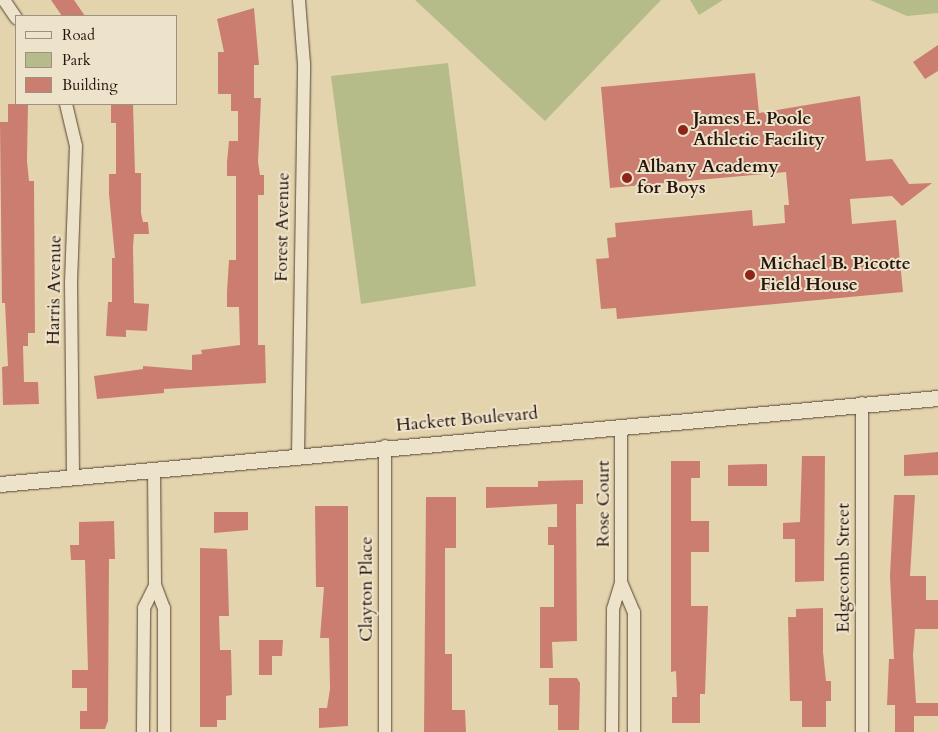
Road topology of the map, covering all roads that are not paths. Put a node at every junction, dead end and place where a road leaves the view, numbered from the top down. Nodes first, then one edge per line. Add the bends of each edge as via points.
1 (4, 0) edge
2 (299, 0) edge
3 (15, 16) edge
4 (66, 105) edge
5 (938, 398) edge
6 (862, 403) junction
7 (621, 426) junction
8 (385, 446) junction
9 (298, 455) junction
10 (154, 470) junction
11 (73, 477) junction
12 (0, 484) edge
13 (621, 582) junction
14 (154, 585) junction
15 (144, 732) edge
16 (164, 732) edge
17 (385, 732) edge
18 (612, 732) edge
19 (634, 732) edge
20 (862, 732) edge

1 - 3 street
2 - 9 street, Forest Avenue via 304,64
4 - 11 street, Harris Avenue via 76,146 71,283
5 - 6 street, Hackett Boulevard
6 - 7 street, Hackett Boulevard
6 - 20 street, Edgecomb Street
7 - 8 street, Hackett Boulevard
7 - 13 street, Rose Court
8 - 9 street, Hackett Boulevard
8 - 17 street, Clayton Place
9 - 10 street, Hackett Boulevard
10 - 11 street, Hackett Boulevard
10 - 14 street
11 - 12 street, Hackett Boulevard
13 - 18 street, Rose Court via 612,610
13 - 19 street, Rose Court via 634,612
14 - 15 street via 144,608
14 - 16 street via 164,608

